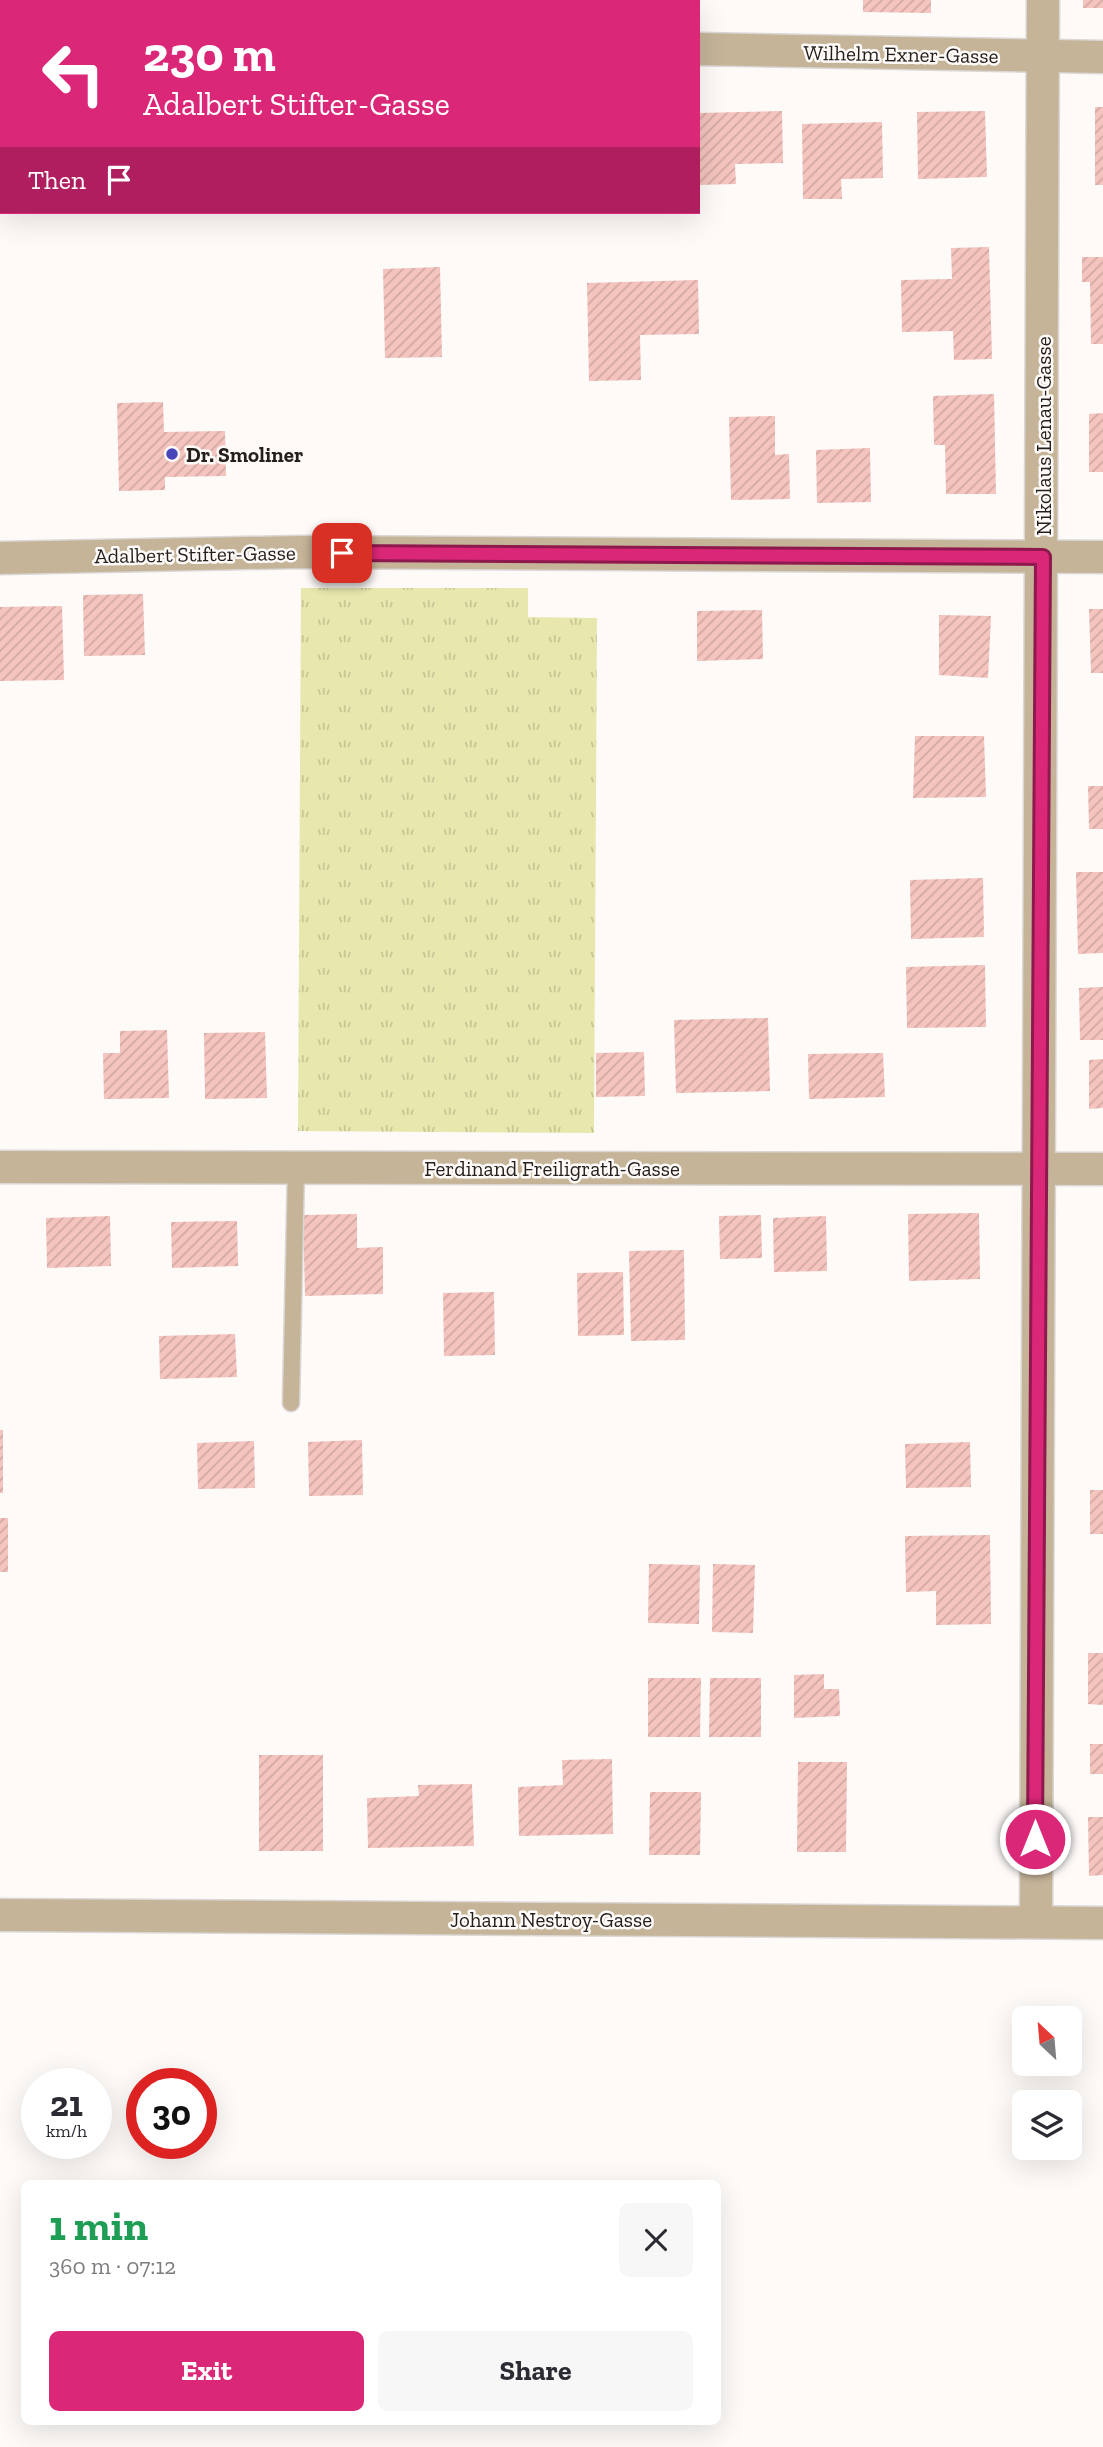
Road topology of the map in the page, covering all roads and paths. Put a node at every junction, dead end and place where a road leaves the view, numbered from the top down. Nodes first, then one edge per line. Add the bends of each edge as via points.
1 (1043, 0) edge
2 (700, 49) edge
3 (1043, 57) junction
4 (1103, 57) edge
5 (1043, 557) junction
6 (1103, 557) edge
7 (0, 558) edge
8 (0, 1167) edge
9 (296, 1168) junction
10 (1038, 1168) junction
11 (1103, 1169) edge
12 (291, 1402) dead end
13 (0, 1915) edge
14 (1036, 1922) junction
15 (1103, 1923) edge

1 - 3 street, Nikolaus Lenau-Gasse
2 - 3 street, Wilhelm Exner-Gasse
3 - 4 street, Wilhelm Exner-Gasse
3 - 5 street, Nikolaus Lenau-Gasse
5 - 6 street, Adalbert Stifter-Gasse
5 - 7 street, Adalbert Stifter-Gasse via 299,552
5 - 10 street, Nikolaus Lenau-Gasse
8 - 9 street, Ferdinand Freiligrath-Gasse
9 - 10 street, Ferdinand Freiligrath-Gasse
9 - 12 lane
10 - 11 street, Ferdinand Freiligrath-Gasse
10 - 14 street, Nikolaus Lenau-Gasse
13 - 14 street, Johann Nestroy-Gasse
14 - 15 street, Johann Nestroy-Gasse

